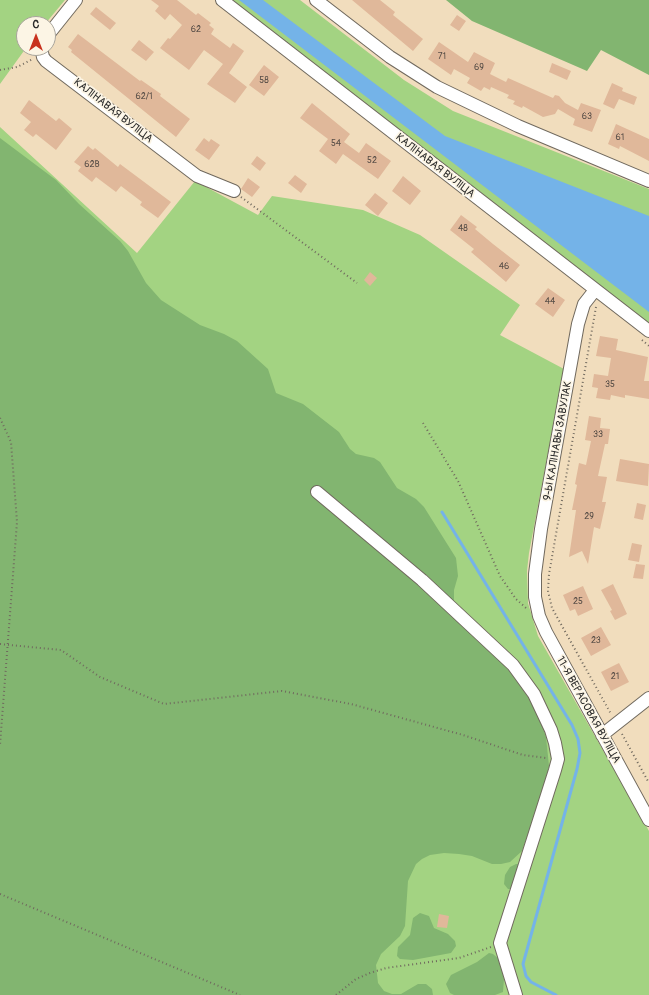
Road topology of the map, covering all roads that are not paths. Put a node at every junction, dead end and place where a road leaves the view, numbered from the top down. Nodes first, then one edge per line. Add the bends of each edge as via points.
1 (76, 0) edge
2 (222, 0) edge
3 (316, 0) edge
4 (56, 24) edge
5 (44, 56) edge
6 (649, 181) edge
7 (234, 191) road end
8 (595, 290) junction
9 (649, 331) edge
10 (317, 492) dead end
11 (535, 597) joint
12 (649, 698) edge
13 (602, 735) junction
14 (649, 820) edge
15 (516, 995) edge

1 - 4 street
2 - 8 street, КАЛІНАВАЯ ВУЛІЦА
3 - 6 street via 390,57 437,88 488,113
5 - 7 street, КАЛІНАВАЯ ВУЛІЦА via 46,61 197,176
8 - 9 street, КАЛІНАВАЯ ВУЛІЦА
8 - 11 street, 9-Ы КАЛІНАВЫ ЗАВУЛАК via 584,304 578,324 542,529 535,574
10 - 15 street via 422,580 512,666 524,679 545,716 558,759 500,943
11 - 13 street, 11-Я ВЕРАСОВАЯ ВУЛІЦА via 546,632
12 - 13 street
13 - 14 street, 11-Я ВЕРАСОВАЯ ВУЛІЦА

